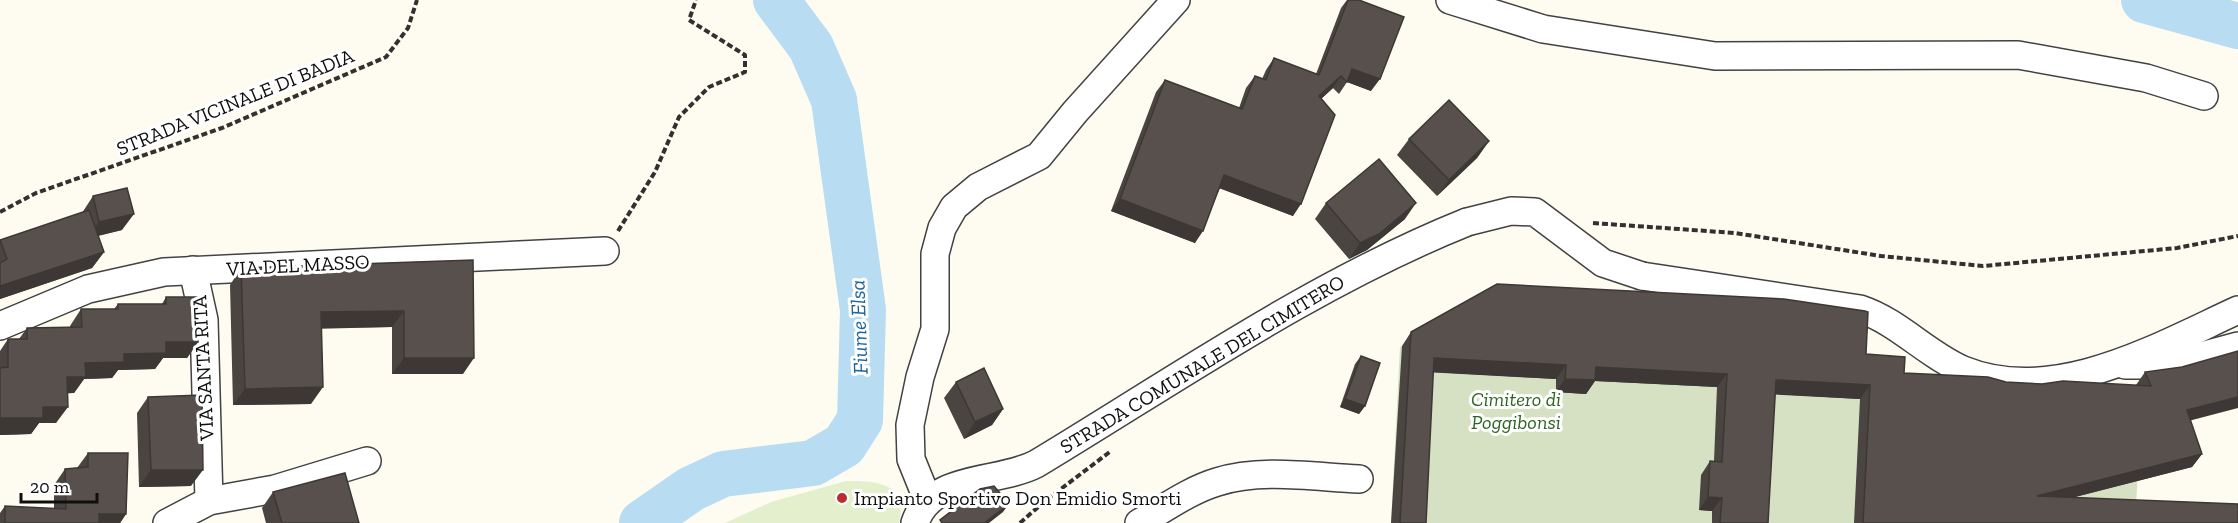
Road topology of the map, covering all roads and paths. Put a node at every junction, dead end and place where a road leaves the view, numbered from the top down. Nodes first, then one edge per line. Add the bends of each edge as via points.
1 (417, 0) edge
2 (696, 0) edge
3 (1176, 0) edge
4 (1450, 0) edge
5 (2204, 96) dead end
6 (0, 212) edge
7 (1584, 224) dead end
8 (2238, 236) edge
9 (605, 251) joint
10 (193, 270) junction
11 (2238, 310) edge
12 (0, 326) edge
13 (2238, 346) edge
14 (2115, 363) junction
15 (1112, 451) dead end
16 (367, 461) dead end
17 (1359, 479) dead end
18 (209, 501) junction
19 (921, 512) edge
20 (167, 523) edge
21 (1020, 523) edge
22 (1140, 523) edge

1 - 6 path, STRADA VICINALE DI BADIA via 408,28 386,57 222,128 36,193
2 - 9 path via 689,20 745,55 745,72 709,87 678,117 655,172
3 - 19 street via 1039,156 978,187 954,207 942,228 935,254 934,329 910,425 911,459
4 - 5 street via 1543,29 1715,56 2018,55 2146,78
7 - 8 path via 1621,223 1735,233 1881,256 1983,266 2176,248
9 - 10 street, VIA DEL MASSO
10 - 12 street, VIA DEL MASSO via 109,282
10 - 18 street, VIA SANTA RITA via 204,320
11 - 14 street, STRADA COMUNALE DEL CIMITERO
13 - 14 street via 2160,366
14 - 19 street, STRADA COMUNALE DEL CIMITERO, bridge via 2080,374 2039,380 1989,377 1958,367 1893,324 1860,309 1642,276 1603,263 1535,212 1511,211 1467,222 1389,255 1254,329 1030,467 1007,476 963,483 934,495
15 - 21 path
16 - 18 street via 275,489
17 - 22 street via 1226,479
18 - 20 street

